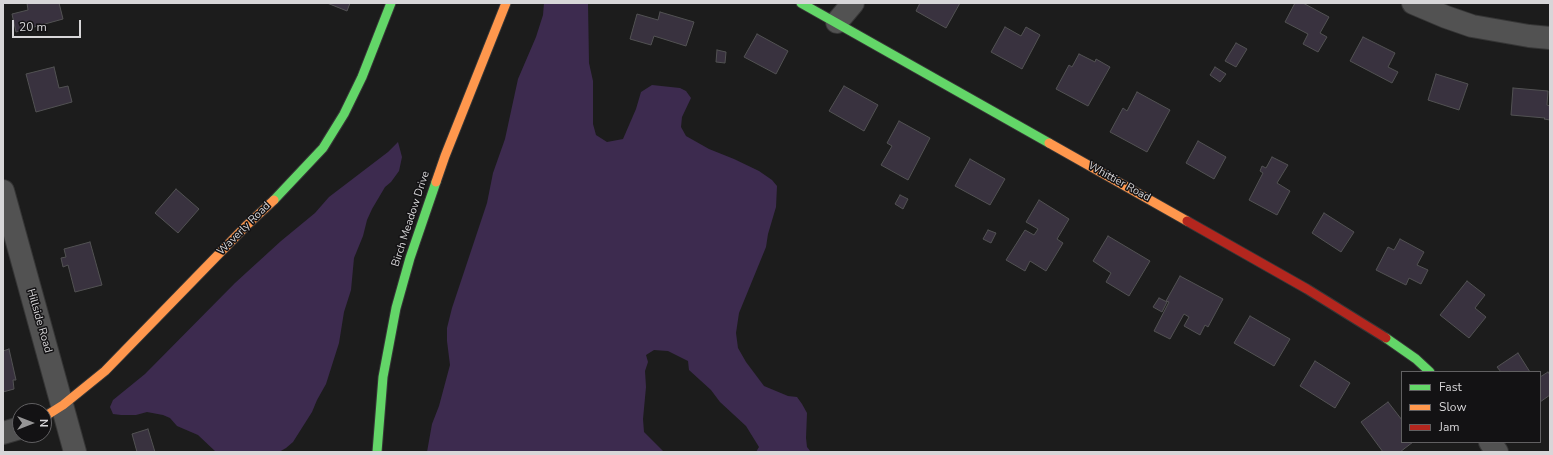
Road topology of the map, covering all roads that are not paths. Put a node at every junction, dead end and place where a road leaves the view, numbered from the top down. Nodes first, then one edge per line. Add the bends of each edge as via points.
1 (391, 3) edge
2 (506, 3) edge
3 (801, 3) edge
4 (853, 3) edge
5 (1413, 3) edge
6 (837, 22) junction
7 (1550, 38) edge
8 (3, 191) edge
9 (1429, 371) edge
10 (63, 405) junction
11 (52, 412) edge
12 (1491, 443) edge
13 (75, 452) edge
14 (377, 452) edge
15 (1497, 452) edge

1 - 10 street, Waverly Road via 362,77 323,148 105,371
2 - 14 street, Birch Meadow Drive via 445,156 404,279 383,377
3 - 6 street, Whittier Road
4 - 6 street
5 - 7 street via 1472,26
6 - 9 street, Whittier Road via 1307,289 1380,333
8 - 10 street, Hillside Road
10 - 11 street, Waverly Road
10 - 13 street, Hillside Road
12 - 15 street

